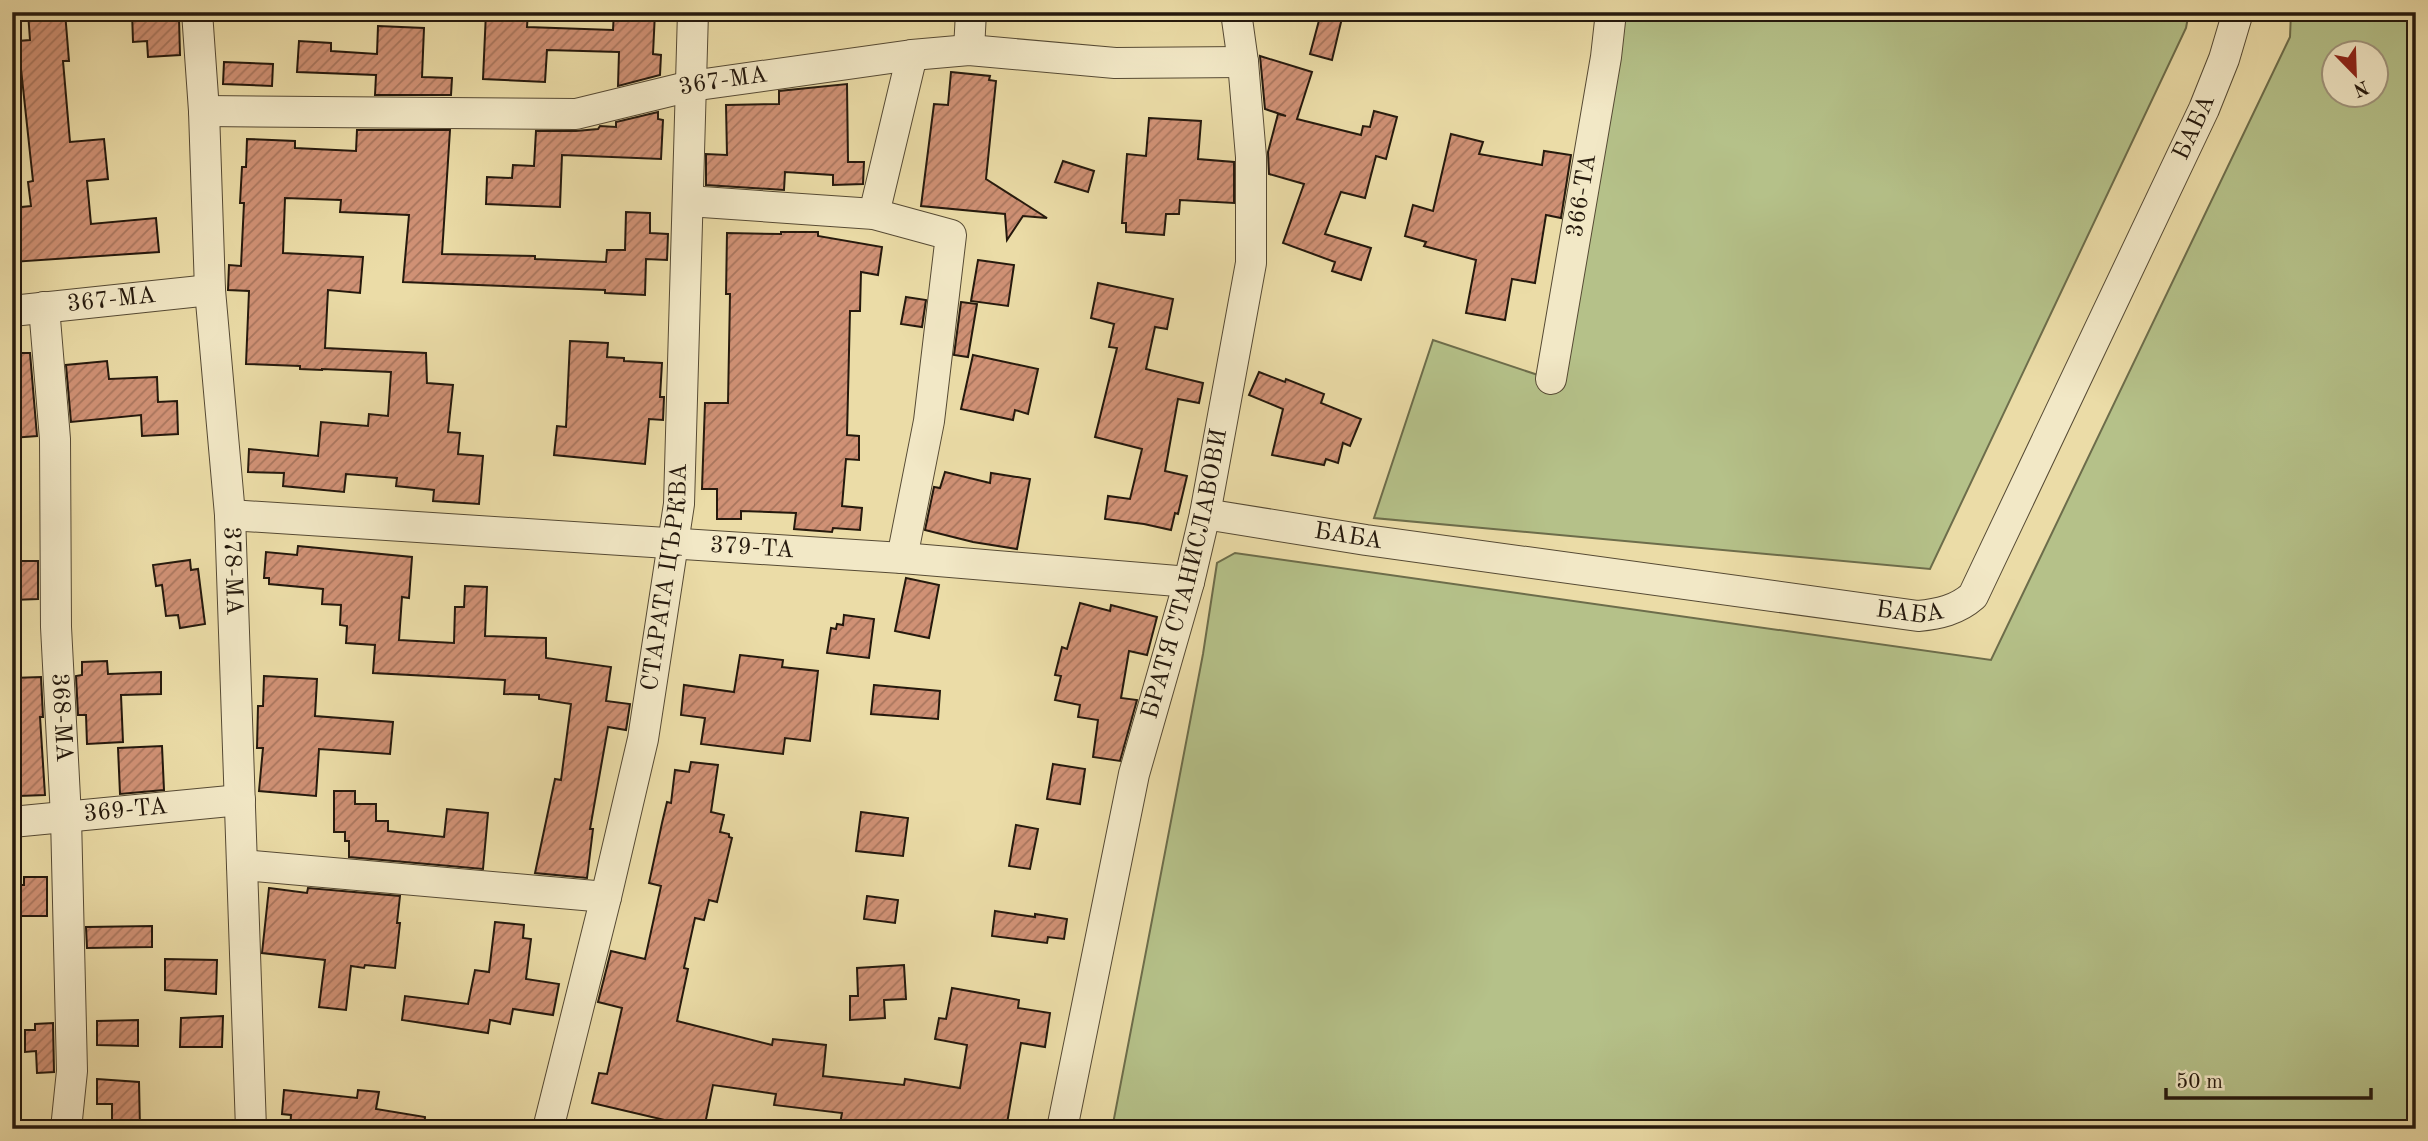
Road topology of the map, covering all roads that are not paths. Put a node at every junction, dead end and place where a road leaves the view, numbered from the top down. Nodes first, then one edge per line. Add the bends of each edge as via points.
1 (197, 12) edge
2 (693, 12) edge
3 (971, 12) edge
4 (1236, 12) edge
5 (1612, 12) edge
6 (2238, 12) edge
7 (969, 50) junction
8 (912, 55) junction
9 (1243, 62) junction
10 (691, 86) junction
11 (204, 111) junction
12 (688, 201) junction
13 (874, 214) junction
14 (210, 290) junction
15 (44, 307) junction
16 (12, 311) edge
17 (1551, 379) dead end
18 (1205, 514) junction
19 (230, 515) junction
20 (673, 543) junction
21 (902, 558) junction
22 (1189, 582) junction
23 (240, 800) junction
24 (66, 817) junction
25 (12, 822) edge
26 (242, 865) junction
27 (606, 897) junction
28 (66, 1129) edge
29 (251, 1129) edge
30 (548, 1129) edge
31 (1062, 1129) edge

1 - 11 street, 378-МА
2 - 10 street, СТАРАТА ЦЪРКВА
3 - 7 street
4 - 9 street, БРАТЯ СТАНИСЛАВОВИ
5 - 17 street, 366-ТА
6 - 18 street, БАБА via 2204,109 1973,596 1960,607 1918,616
7 - 8 street, 367-МА
7 - 9 street, 367-МА via 1115,63
8 - 10 street, 367-МА
8 - 13 street
9 - 18 street, БРАТЯ СТАНИСЛАВОВИ via 1251,157 1251,263
10 - 11 street, 367-МА via 576,114
10 - 12 street, СТАРАТА ЦЪРКВА
11 - 14 street, 378-МА
12 - 13 street
12 - 20 street, СТАРАТА ЦЪРКВА via 680,504
13 - 21 street via 951,235 929,421
14 - 15 street, 367-МА
14 - 19 street, 378-МА
15 - 16 street, 367-МА
15 - 24 street, 368-МА via 55,439 56,626
18 - 22 street, БРАТЯ СТАНИСЛАВОВИ
19 - 20 street, 379-ТА
19 - 23 street, 378-МА
20 - 21 street, 379-ТА
20 - 27 street, СТАРАТА ЦЪРКВА via 643,739
21 - 22 street, 379-ТА
22 - 31 street, БРАТЯ СТАНИСЛАВОВИ via 1134,774
23 - 24 street, 369-ТА
23 - 26 street, 378-МА
24 - 25 street, 369-ТА
24 - 28 street, 368-МА via 72,1071
26 - 27 street
26 - 29 street, 378-МА
27 - 30 street, СТАРАТА ЦЪРКВА

